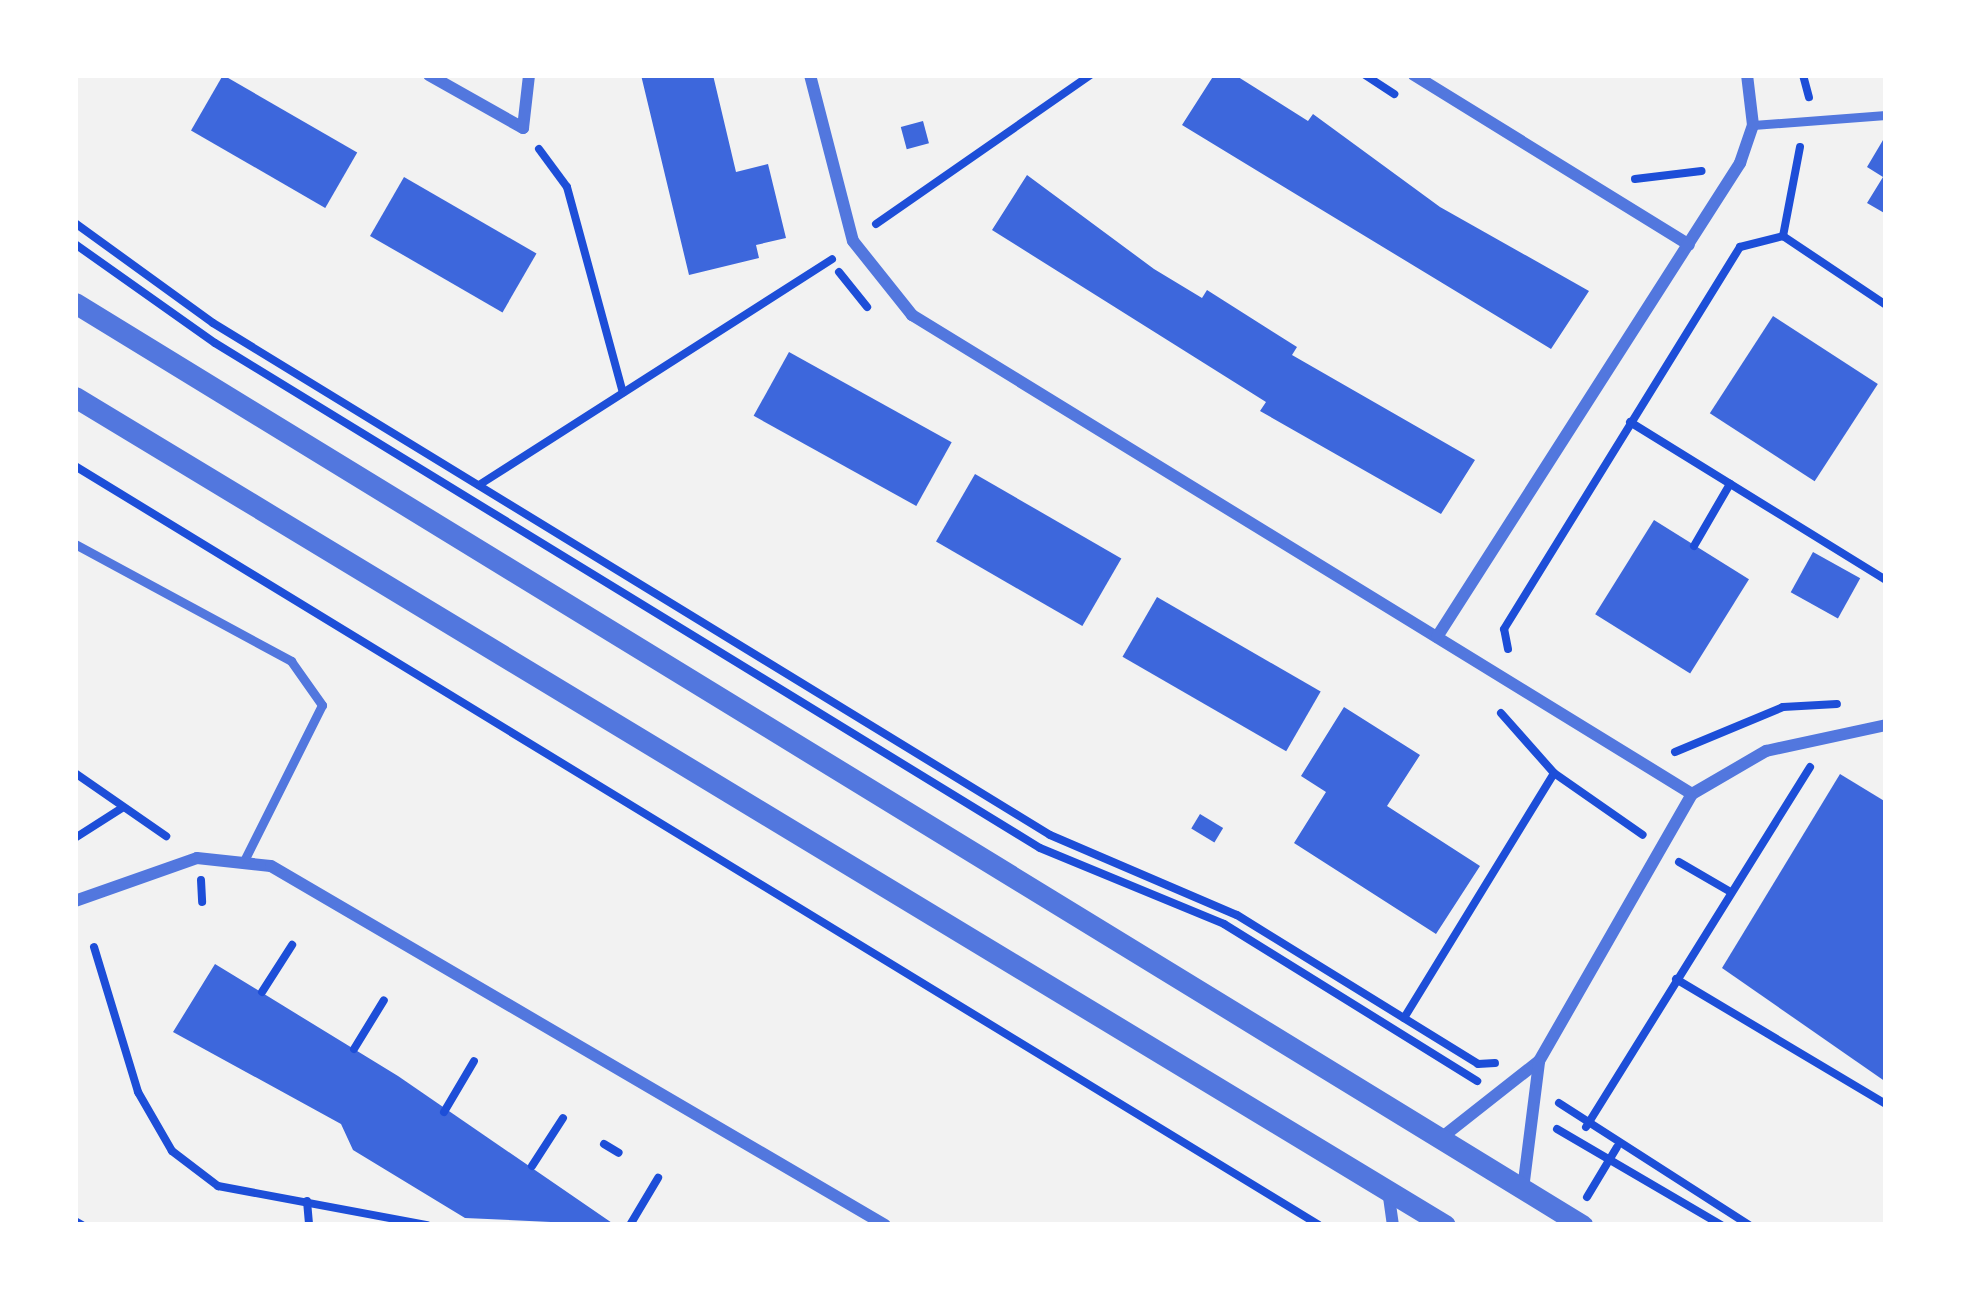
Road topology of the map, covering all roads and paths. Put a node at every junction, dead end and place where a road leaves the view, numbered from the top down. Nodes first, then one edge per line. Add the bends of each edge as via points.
1 (429, 75) edge
2 (529, 75) edge
3 (810, 75) edge
4 (1090, 75) edge
5 (1414, 75) edge
6 (1747, 75) edge
7 (1803, 75) edge
8 (1828, 95) dead end
9 (1809, 98) junction
10 (1886, 115) edge
11 (1805, 119) junction
12 (1753, 125) junction
13 (523, 128) junction
14 (1713, 165) dead end
15 (1631, 179) dead end
16 (870, 202) dead end
17 (75, 224) edge
18 (876, 224) junction
19 (1783, 236) junction
20 (825, 239) dead end
21 (884, 239) dead end
22 (75, 244) edge
23 (1689, 245) junction
24 (832, 259) junction
25 (75, 303) edge
26 (1886, 305) edge
27 (882, 321) dead end
28 (623, 394) junction
29 (75, 397) edge
30 (1630, 422) junction
31 (75, 466) edge
32 (1730, 484) junction
33 (478, 485) junction
34 (75, 544) edge
35 (1694, 546) dead end
36 (1886, 580) edge
37 (1451, 614) junction
38 (1436, 637) junction
39 (1506, 645) junction
40 (1516, 664) dead end
41 (1484, 702) dead end
42 (1854, 704) dead end
43 (1886, 725) edge
44 (1652, 747) dead end
45 (1826, 758) dead end
46 (75, 773) edge
47 (1691, 794) junction
48 (122, 808) junction
49 (189, 831) dead end
50 (75, 838) edge
51 (244, 859) junction
52 (75, 901) edge
53 (292, 945) dead end
54 (94, 947) dead end
55 (1676, 979) junction
56 (262, 992) dead end
57 (384, 1000) dead end
58 (1404, 1018) junction
59 (354, 1049) dead end
60 (474, 1061) dead end
61 (1539, 1061) junction
62 (1520, 1078) junction
63 (1534, 1087) junction
64 (1500, 1095) junction
65 (1886, 1104) edge
66 (444, 1112) dead end
67 (1530, 1113) junction
68 (563, 1118) dead end
69 (1586, 1127) junction
70 (1441, 1138) junction
71 (604, 1144) dead end
72 (1617, 1147) junction
73 (619, 1153) dead end
74 (1609, 1160) junction
75 (532, 1166) dead end
76 (658, 1178) dead end
77 (1388, 1189) junction
78 (1523, 1189) junction
79 (307, 1201) junction
80 (309, 1225) edge
81 (428, 1225) edge
82 (630, 1225) edge
83 (884, 1225) edge
84 (1319, 1225) edge
85 (1394, 1225) edge
86 (1445, 1225) edge
87 (1582, 1225) edge
88 (1721, 1225) edge
89 (1749, 1225) edge

1 - 13 street
2 - 13 street
3 - 38 street via 853,241 912,315
4 - 18 path
5 - 23 street
6 - 12 street
7 - 9 path
8 - 9 path
9 - 11 path
10 - 11 lane
11 - 12 lane
11 - 19 path
12 - 23 street
13 - 28 path via 568,188
14 - 15 path
16 - 18 path
17 - 33 path
18 - 21 path
19 - 26 path
19 - 30 path via 1740,247
20 - 24 path
22 - 64 path via 215,344 1040,848 1224,924
23 - 37 street
24 - 27 path
24 - 28 path
25 - 70 street
28 - 33 path
29 - 77 street
30 - 32 path
30 - 39 path via 1504,628
31 - 84 path
32 - 35 path
32 - 36 path
33 - 58 path via 1050,835 1237,916
34 - 51 lane via 291,661 322,705
37 - 38 street
37 - 39 path
38 - 47 street
39 - 40 path
41 - 58 path via 1554,773
42 - 44 path via 1783,707 1687,749
43 - 47 street via 1766,751
45 - 55 path via 1814,760
46 - 48 path
47 - 61 street
48 - 49 path via 161,838
48 - 50 path
51 - 52 street via 197,858
51 - 83 street via 346,905
53 - 56 path
54 - 79 path via 138,1092 172,1151 218,1186
55 - 65 path
55 - 69 path
57 - 59 path
58 - 62 path
60 - 66 path
61 - 62 street
61 - 63 street
62 - 64 street
63 - 67 street
63 - 69 path
64 - 70 street
67 - 74 path
67 - 78 street
68 - 75 path
69 - 72 path
70 - 78 street
71 - 73 path
72 - 74 path
72 - 89 path
74 - 88 path
76 - 82 path
77 - 85 street
77 - 86 street
78 - 87 street
79 - 80 path
79 - 81 path

